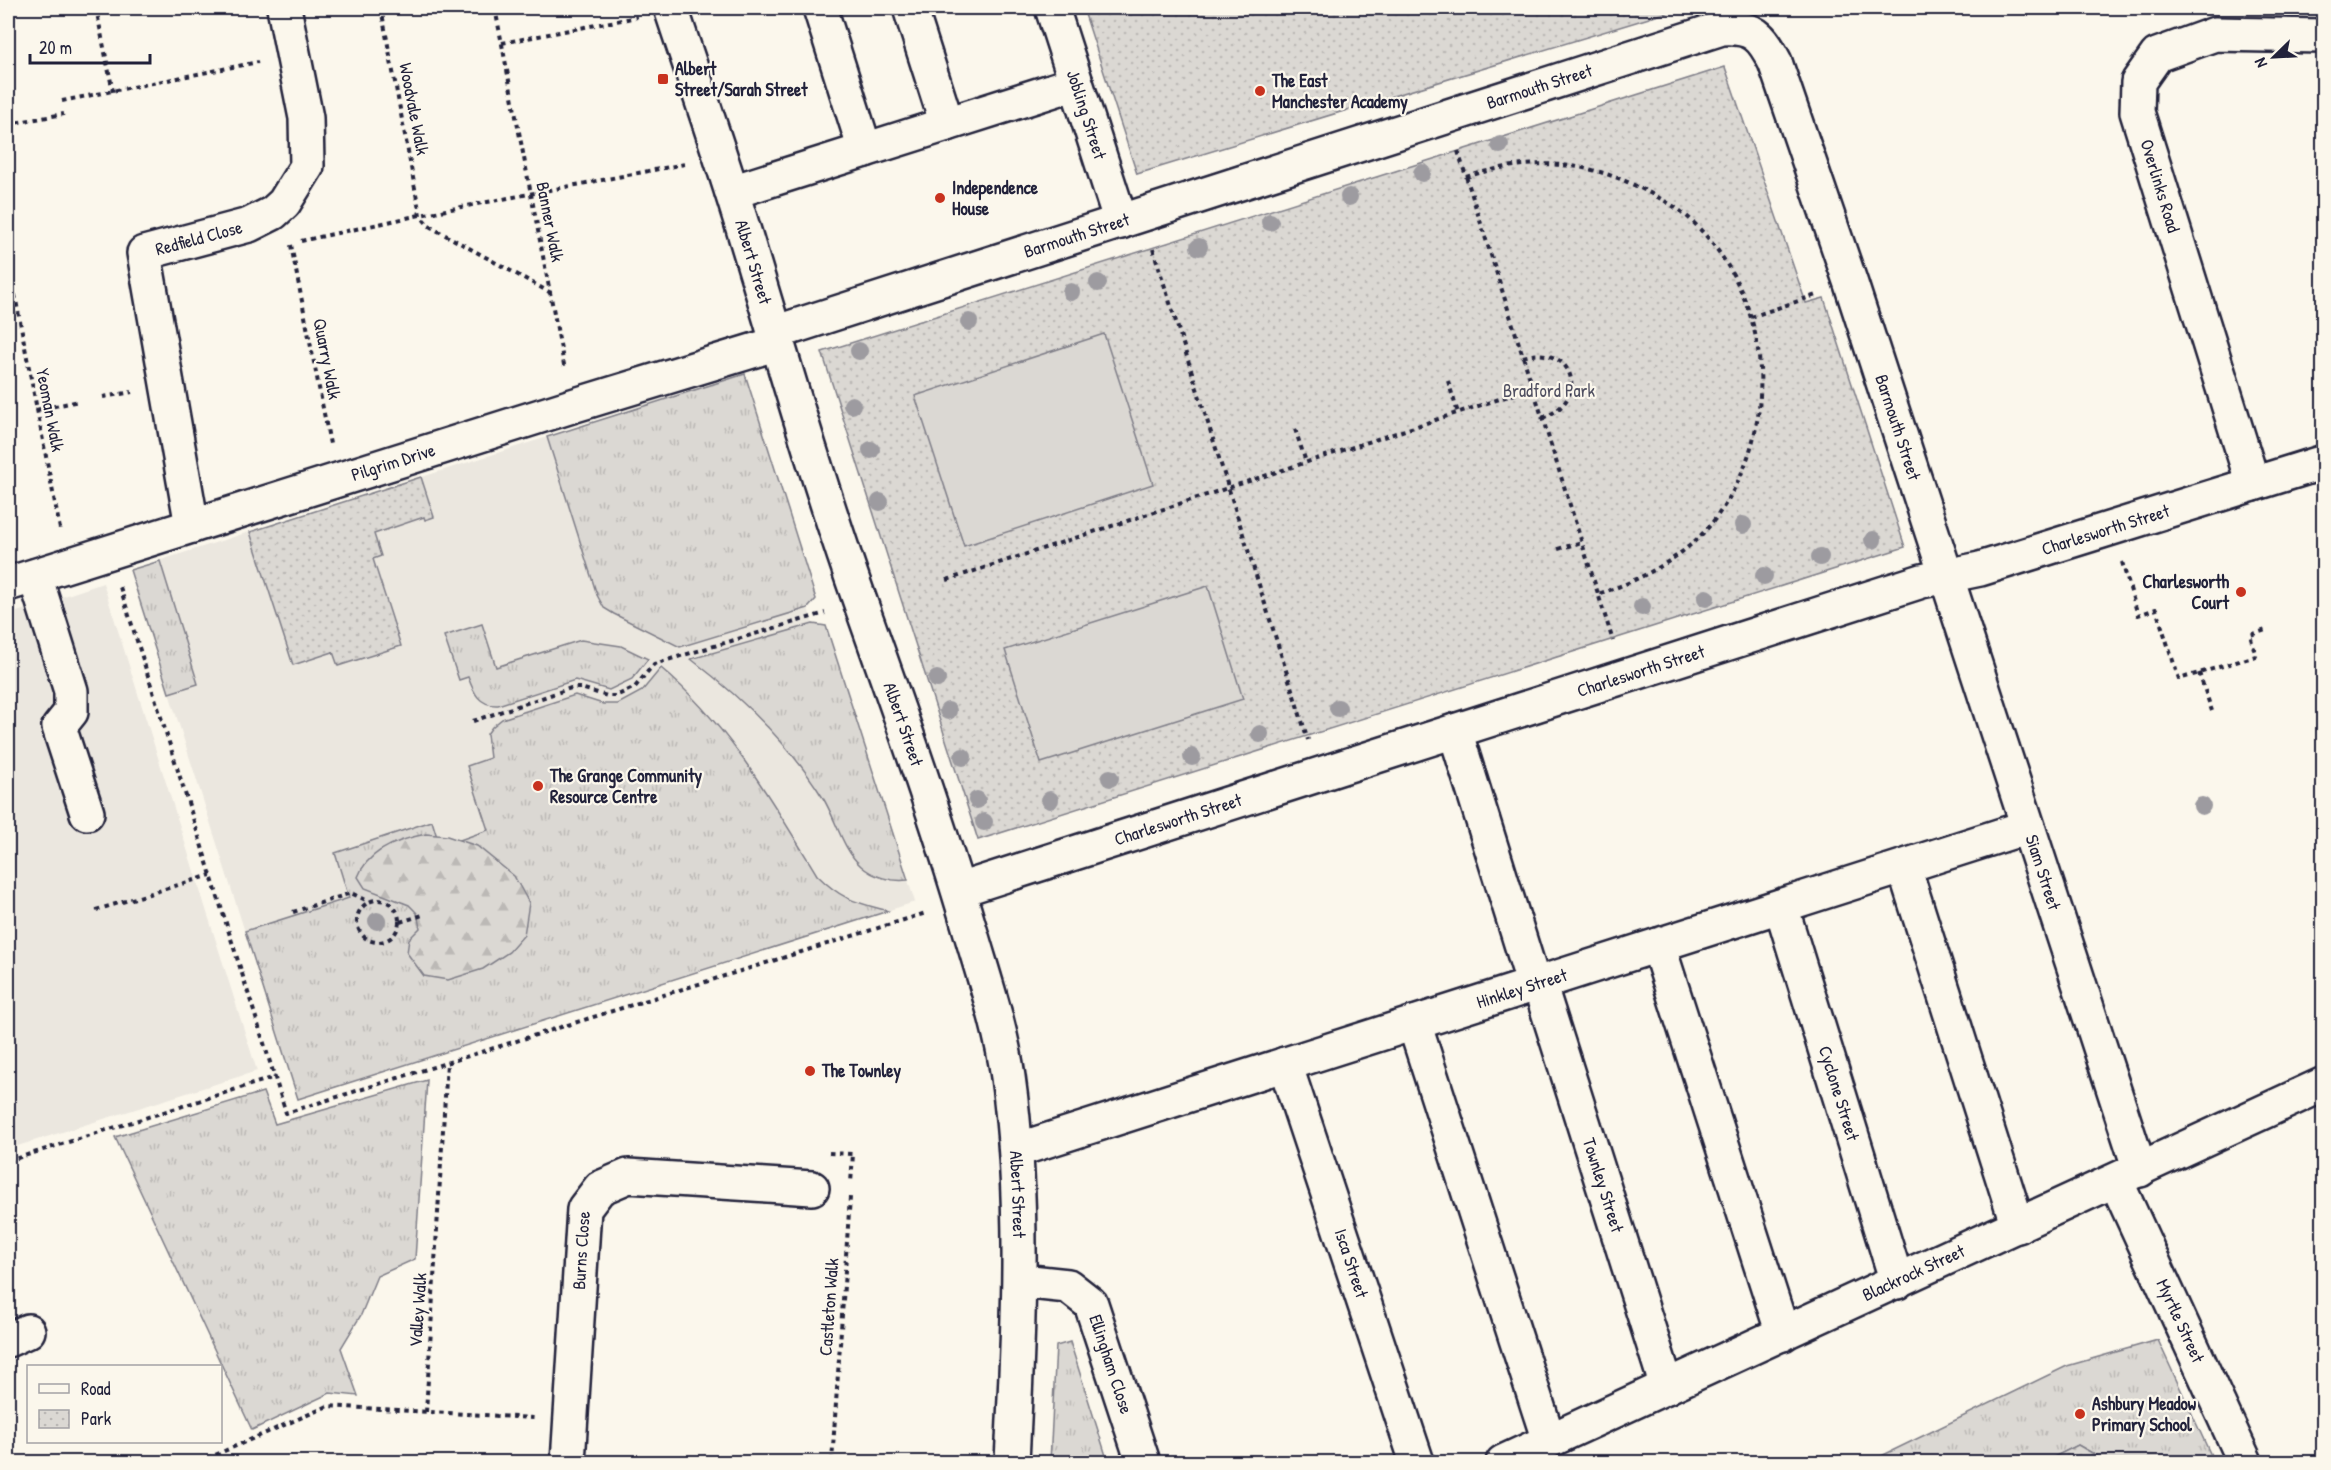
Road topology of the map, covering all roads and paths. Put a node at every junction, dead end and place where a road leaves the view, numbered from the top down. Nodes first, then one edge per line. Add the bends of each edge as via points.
1 (96, 8) edge
2 (284, 8) edge
3 (381, 8) edge
4 (495, 8) edge
5 (820, 8) edge
6 (910, 8) edge
7 (1052, 8) edge
8 (671, 9) edge
9 (2324, 36) edge
10 (502, 43) junction
11 (294, 55) junction
12 (1076, 82) junction
13 (113, 92) junction
14 (62, 101) dead end
15 (64, 114) dead end
16 (1447, 116) junction
17 (8, 124) edge
18 (948, 124) junction
19 (865, 150) junction
20 (720, 158) junction
21 (1466, 177) junction
22 (732, 192) junction
23 (531, 194) junction
24 (420, 215) junction
25 (1132, 219) junction
26 (8, 259) edge
27 (1851, 284) junction
28 (550, 293) junction
29 (1751, 317) junction
30 (776, 338) junction
31 (1523, 357) junction
32 (1448, 381) dead end
33 (1533, 388) junction
34 (79, 402) dead end
35 (572, 406) junction
36 (36, 410) junction
37 (1458, 413) junction
38 (1542, 418) junction
39 (1295, 429) dead end
40 (1306, 462) junction
41 (2324, 462) edge
42 (337, 480) junction
43 (2253, 484) junction
44 (1228, 488) junction
45 (192, 526) junction
46 (2111, 528) junction
47 (1582, 542) junction
48 (1558, 549) dead end
49 (108, 552) junction
50 (67, 566) junction
51 (1946, 576) junction
52 (21, 580) edge
53 (947, 580) dead end
54 (1598, 594) junction
55 (826, 612) dead end
56 (2266, 630) dead end
57 (2199, 673) junction
58 (1624, 676) junction
59 (2212, 711) dead end
60 (473, 721) dead end
61 (1455, 731) junction
62 (1319, 775) junction
63 (87, 813) dead end
64 (2027, 827) junction
65 (1904, 867) junction
66 (211, 875) junction
67 (961, 896) junction
68 (368, 901) junction
69 (1781, 906) junction
70 (96, 910) dead end
71 (293, 912) dead end
72 (423, 915) dead end
73 (399, 922) junction
74 (1658, 945) junction
75 (1536, 984) junction
76 (1414, 1023) junction
77 (447, 1063) junction
78 (1285, 1064) junction
79 (275, 1077) junction
80 (2324, 1084) edge
81 (1017, 1150) junction
82 (853, 1154) dead end
83 (8, 1161) edge
84 (2128, 1176) junction
85 (812, 1188) dead end
86 (2018, 1226) junction
87 (1021, 1281) junction
88 (1898, 1282) junction
89 (1783, 1334) junction
90 (1667, 1388) junction
91 (426, 1412) junction
92 (571, 1420) junction
93 (1550, 1441) junction
94 (199, 1462) edge
95 (568, 1462) edge
96 (832, 1462) edge
97 (1012, 1462) edge
98 (1143, 1462) edge
99 (1417, 1462) edge
100 (1503, 1462) edge
101 (2245, 1462) edge

1 - 13 path
2 - 11 street, Redfield Close
3 - 24 path, Woodvale Walk
4 - 10 path, Banner Walk
5 - 19 street
6 - 18 street
7 - 12 street, Jobling Street
8 - 10 path
8 - 20 street, Albert Street
9 - 43 street, Overlinks Road via 2215,34 2157,55 2138,82 2137,111
10 - 23 path, Banner Walk
11 - 13 path
11 - 45 street, Redfield Close via 306,118 307,166 284,203 249,225 144,253
12 - 18 street
12 - 25 street, Jobling Street
13 - 14 path
15 - 17 path
16 - 21 path
16 - 25 street, Barmouth Street
16 - 27 street, Barmouth Street via 1722,28 1740,27 1766,43 1775,62
18 - 19 street
19 - 22 street
20 - 22 street, Albert Street
20 - 23 path
21 - 29 path via 1509,165 1539,163 1575,166 1635,186 1691,219 1719,251
21 - 31 path
22 - 30 street, Albert Street
23 - 24 path
23 - 28 path, Banner Walk
24 - 28 path via 429,226
24 - 42 path, Quarry Walk via 290,243
25 - 30 street, Barmouth Street
25 - 44 path
26 - 36 path, Yeoman Walk
27 - 29 path
27 - 51 street, Barmouth Street
28 - 35 path, Banner Walk
29 - 54 path via 1759,354 1761,399 1746,465 1734,490 1714,520 1674,557 1643,576
30 - 35 street, Pilgrim Drive
30 - 67 street, Albert Street via 861,605
31 - 33 path
31 - 38 path via 1544,353 1563,362 1568,371 1568,401
32 - 37 path
33 - 37 path
33 - 38 path
34 - 36 path
35 - 42 street, Pilgrim Drive
36 - 50 path, Yeoman Walk
37 - 40 path
38 - 47 path
39 - 40 path
40 - 44 path
41 - 43 street, Charlesworth Street
42 - 45 street, Pilgrim Drive
43 - 46 street, Charlesworth Street
44 - 53 path
44 - 62 path
45 - 49 street, Pilgrim Drive
46 - 51 street, Charlesworth Street
46 - 57 path via 2138,615 2156,609 2179,679
47 - 48 path
47 - 54 path
49 - 50 street, Pilgrim Drive
49 - 66 path
50 - 52 street, Pilgrim Drive
51 - 58 street, Charlesworth Street
51 - 64 street, Siam Street
52 - 63 street via 71,691 71,712 59,727
54 - 58 path
55 - 60 path via 654,664 635,687 616,696 571,688
56 - 57 path via 2250,635 2256,656
57 - 59 path
58 - 61 street, Charlesworth Street
61 - 62 street, Charlesworth Street
61 - 75 street, Townley Street
62 - 67 street, Charlesworth Street
64 - 65 street, Hinkley Street
64 - 84 street, Siam Street
65 - 69 street, Hinkley Street
65 - 86 street
66 - 70 path
66 - 79 path
67 - 77 path
67 - 81 street, Albert Street via 1008,1072
68 - 71 path via 351,893
68 - 73 path via 390,902
68 - 73 path via 357,917 359,931 369,940 389,939
69 - 74 street, Hinkley Street
69 - 88 street, Cyclone Street
72 - 73 path
74 - 75 street, Hinkley Street
74 - 89 street
75 - 76 street, Hinkley Street
75 - 90 street, Townley Street
76 - 78 street, Hinkley Street
76 - 93 street
77 - 79 path via 286,1113
77 - 91 path, Valley Walk
78 - 81 street, Hinkley Street
78 - 99 street, Isca Street
79 - 83 path
80 - 84 street, Blackrock Street
81 - 87 street, Albert Street
82 - 96 path, Castleton Walk
84 - 86 street, Blackrock Street
84 - 101 street, Myrtle Street
85 - 92 street, Burns Close via 628,1176 600,1188 584,1209
86 - 88 street, Blackrock Street
87 - 97 street, Albert Street
87 - 98 street, Ellingham Close via 1068,1286 1091,1304
88 - 89 street, Blackrock Street
89 - 90 street, Blackrock Street
90 - 93 street, Blackrock Street
91 - 92 path
91 - 94 path via 328,1406
92 - 95 street, Burns Close
93 - 100 street, Blackrock Street

